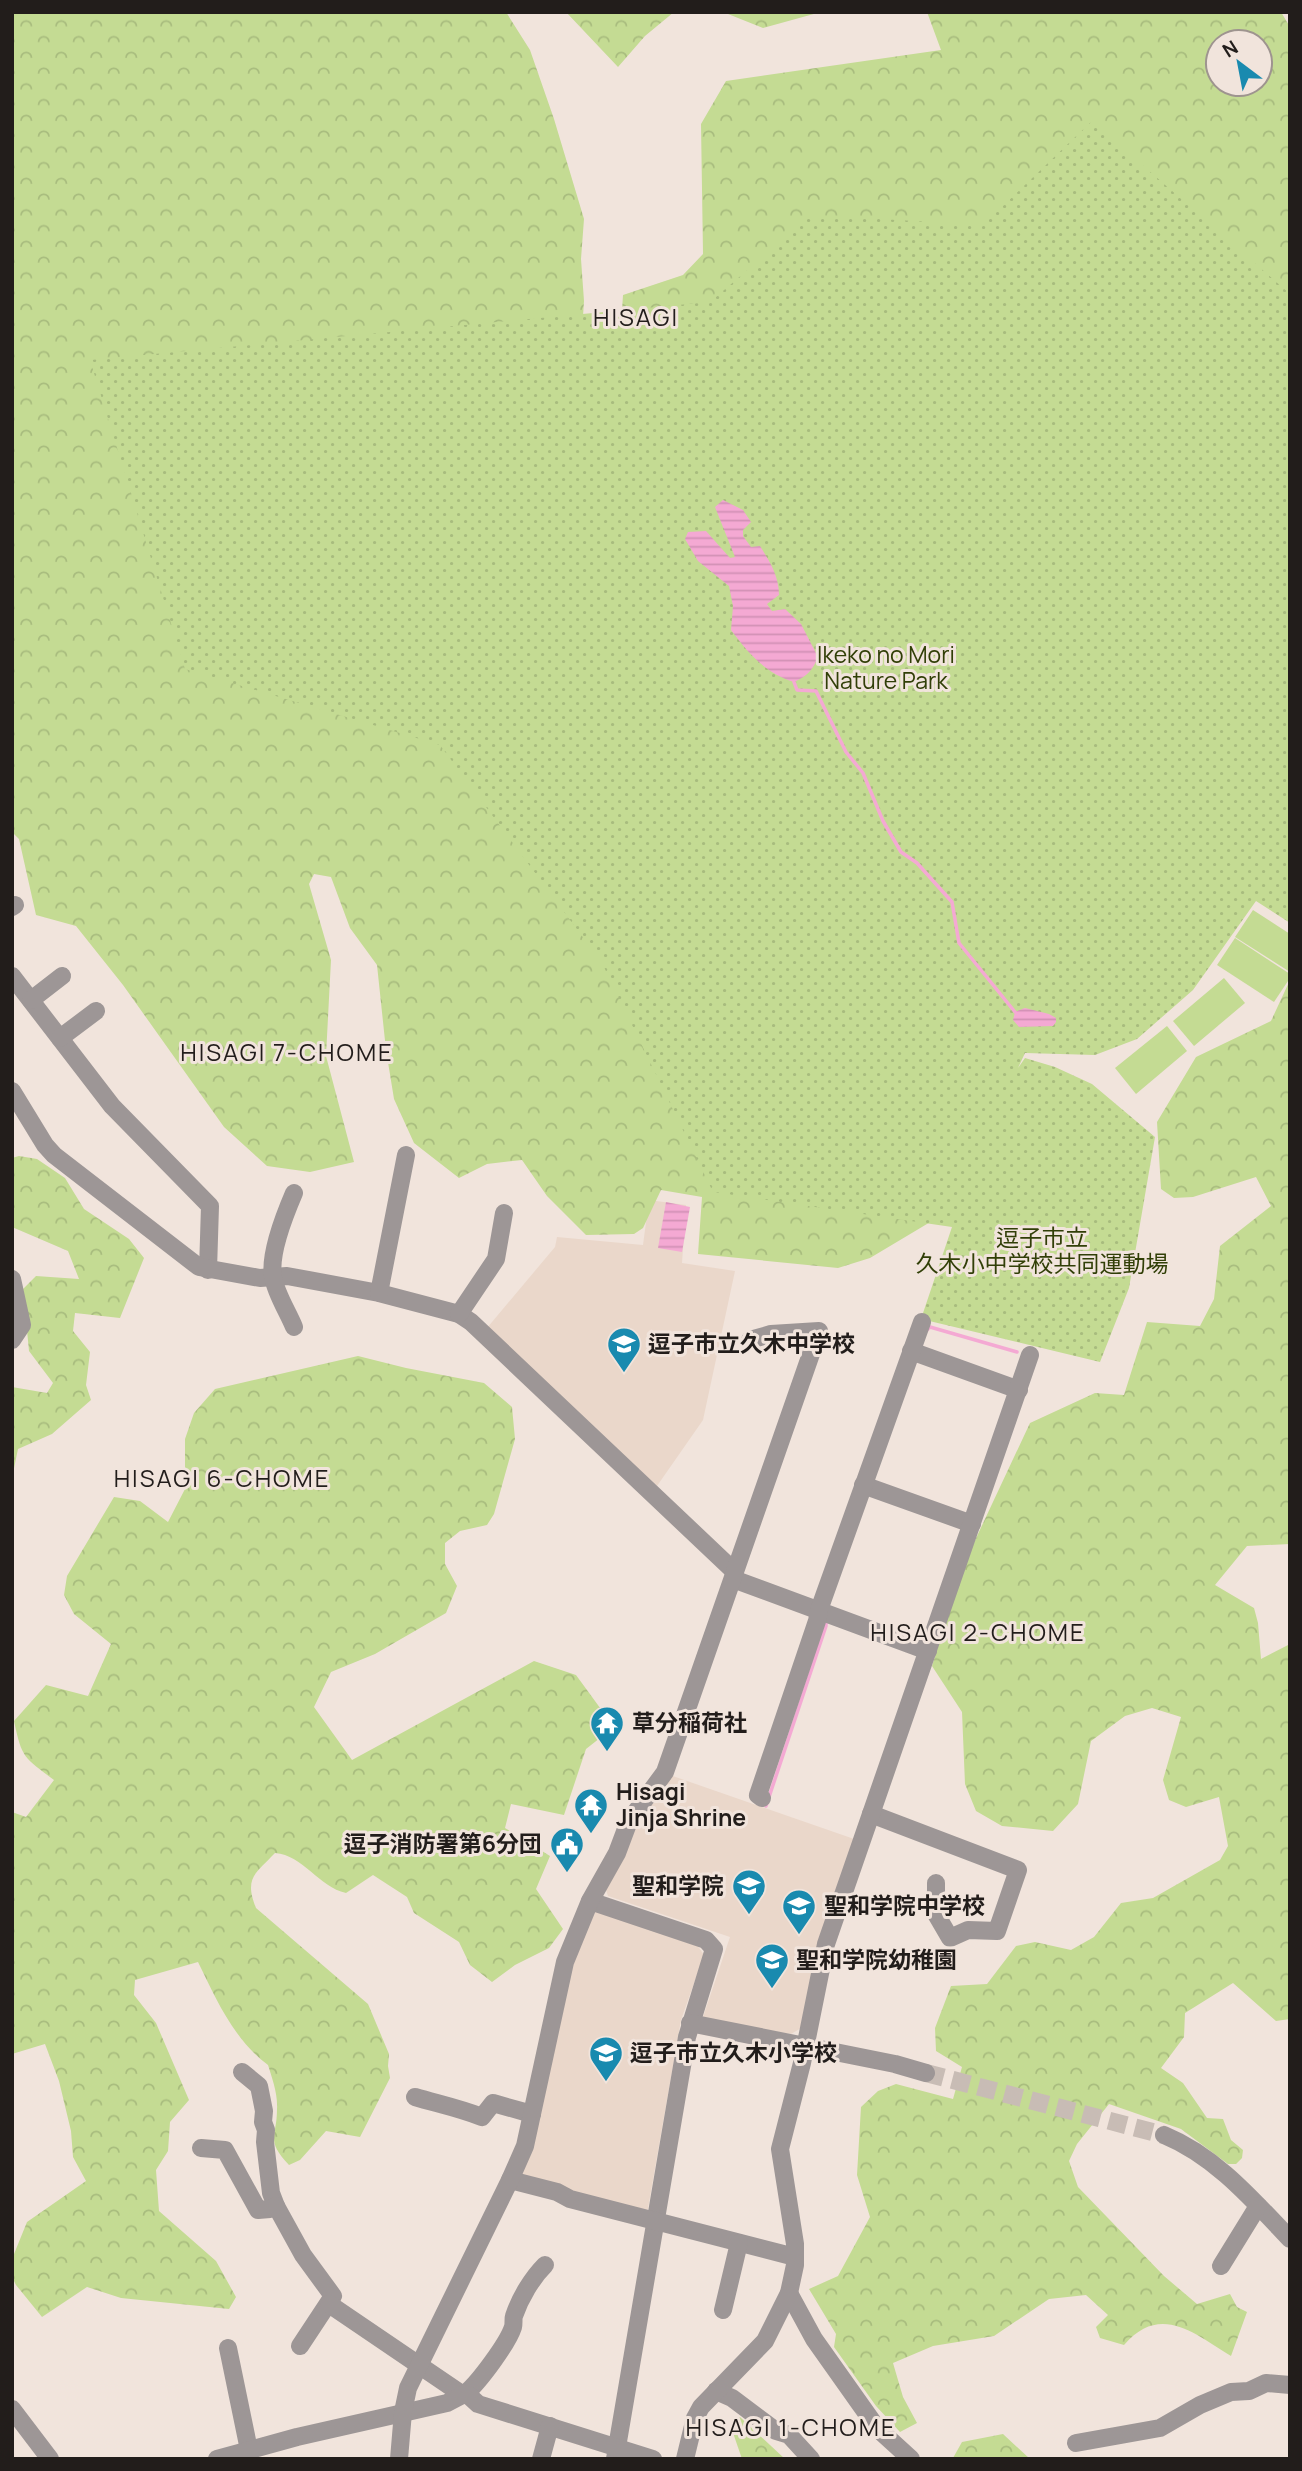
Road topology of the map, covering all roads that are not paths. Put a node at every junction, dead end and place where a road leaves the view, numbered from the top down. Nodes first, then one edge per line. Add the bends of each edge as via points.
1 (12, 976) edge
2 (62, 976) dead end
3 (31, 1000) junction
4 (96, 1011) dead end
5 (60, 1038) junction
6 (12, 1091) edge
7 (405, 1155) dead end
8 (294, 1193) dead end
9 (504, 1213) dead end
10 (208, 1270) junction
11 (273, 1276) junction
12 (12, 1279) edge
13 (379, 1293) junction
14 (459, 1314) junction
15 (922, 1322) dead end
16 (294, 1327) dead end
17 (12, 1340) edge
18 (750, 1340) dead end
19 (915, 1353) junction
20 (1030, 1355) dead end
21 (1019, 1390) junction
22 (867, 1487) junction
23 (972, 1524) junction
24 (734, 1575) junction
25 (824, 1612) junction
26 (928, 1651) junction
27 (762, 1798) dead end
28 (871, 1814) junction
29 (936, 1884) dead end
30 (590, 1901) junction
31 (690, 2023) junction
32 (804, 2045) junction
33 (242, 2072) dead end
34 (926, 2073) tunnel mouth
35 (415, 2097) dead end
36 (532, 2114) junction
37 (1164, 2135) tunnel mouth
38 (201, 2148) dead end
39 (510, 2180) junction
40 (276, 2206) junction
41 (1258, 2206) junction
42 (656, 2222) junction
43 (1290, 2239) edge
44 (739, 2243) junction
45 (795, 2257) junction
46 (545, 2265) dead end
47 (1221, 2266) dead end
48 (789, 2293) junction
49 (329, 2304) junction
50 (723, 2310) dead end
51 (300, 2346) dead end
52 (229, 2348) dead end
53 (419, 2365) junction
54 (1290, 2385) edge
55 (716, 2391) junction
56 (464, 2394) junction
57 (12, 2409) edge
58 (403, 2412) junction
59 (550, 2426) junction
60 (1076, 2443) dead end
61 (249, 2450) junction
62 (616, 2453) edge
63 (50, 2459) edge
64 (217, 2459) edge
65 (399, 2459) edge
66 (541, 2459) edge
67 (653, 2459) edge
68 (685, 2459) edge
69 (811, 2459) edge
70 (911, 2459) edge

1 - 3 street
2 - 3 street
3 - 5 street
4 - 5 street
5 - 10 street via 112,1106 210,1206
6 - 10 street via 54,1155
7 - 13 street
8 - 11 street via 279,1234
9 - 14 street via 496,1259
10 - 11 street
11 - 13 street
11 - 16 street
12 - 17 street via 22,1325
13 - 14 street
14 - 24 street via 481,1329
15 - 19 street
18 - 24 street via 819,1331
19 - 21 street
19 - 22 street
20 - 21 street
21 - 23 street
22 - 23 street
22 - 25 street
23 - 26 street
24 - 25 street
24 - 30 street via 665,1772 629,1821
25 - 26 street
25 - 27 street via 817,1621 758,1795
26 - 28 street
28 - 29 street via 1018,1870 997,1931 968,1930 950,1938 936,1914
28 - 32 street via 826,1944
30 - 31 street via 706,1940 714,1950
30 - 36 street via 565,1962
31 - 32 street
31 - 42 street
32 - 34 street
32 - 45 street via 780,2150
33 - 40 street via 259,2086
35 - 36 street via 482,2118 493,2103
36 - 39 street
37 - 41 street via 1186,2144
38 - 40 street via 225,2150 258,2210
39 - 42 street
39 - 53 street
40 - 49 street via 333,2296
41 - 43 street
41 - 47 street
42 - 44 street
42 - 62 street
44 - 45 street
44 - 50 street
45 - 48 street
46 - 56 street via 534,2276 503,2344
48 - 55 street via 765,2341
48 - 70 street via 814,2339 877,2428
49 - 51 street
49 - 53 street
52 - 61 street
53 - 56 street
53 - 58 street
54 - 60 street via 1266,2383 1249,2392 1231,2392 1160,2428
55 - 68 street via 695,2418
55 - 69 street via 789,2435
56 - 58 street via 447,2403
56 - 59 street via 478,2404
57 - 63 street
58 - 61 street
58 - 65 street
59 - 62 street
59 - 66 street
61 - 64 street
62 - 67 street

